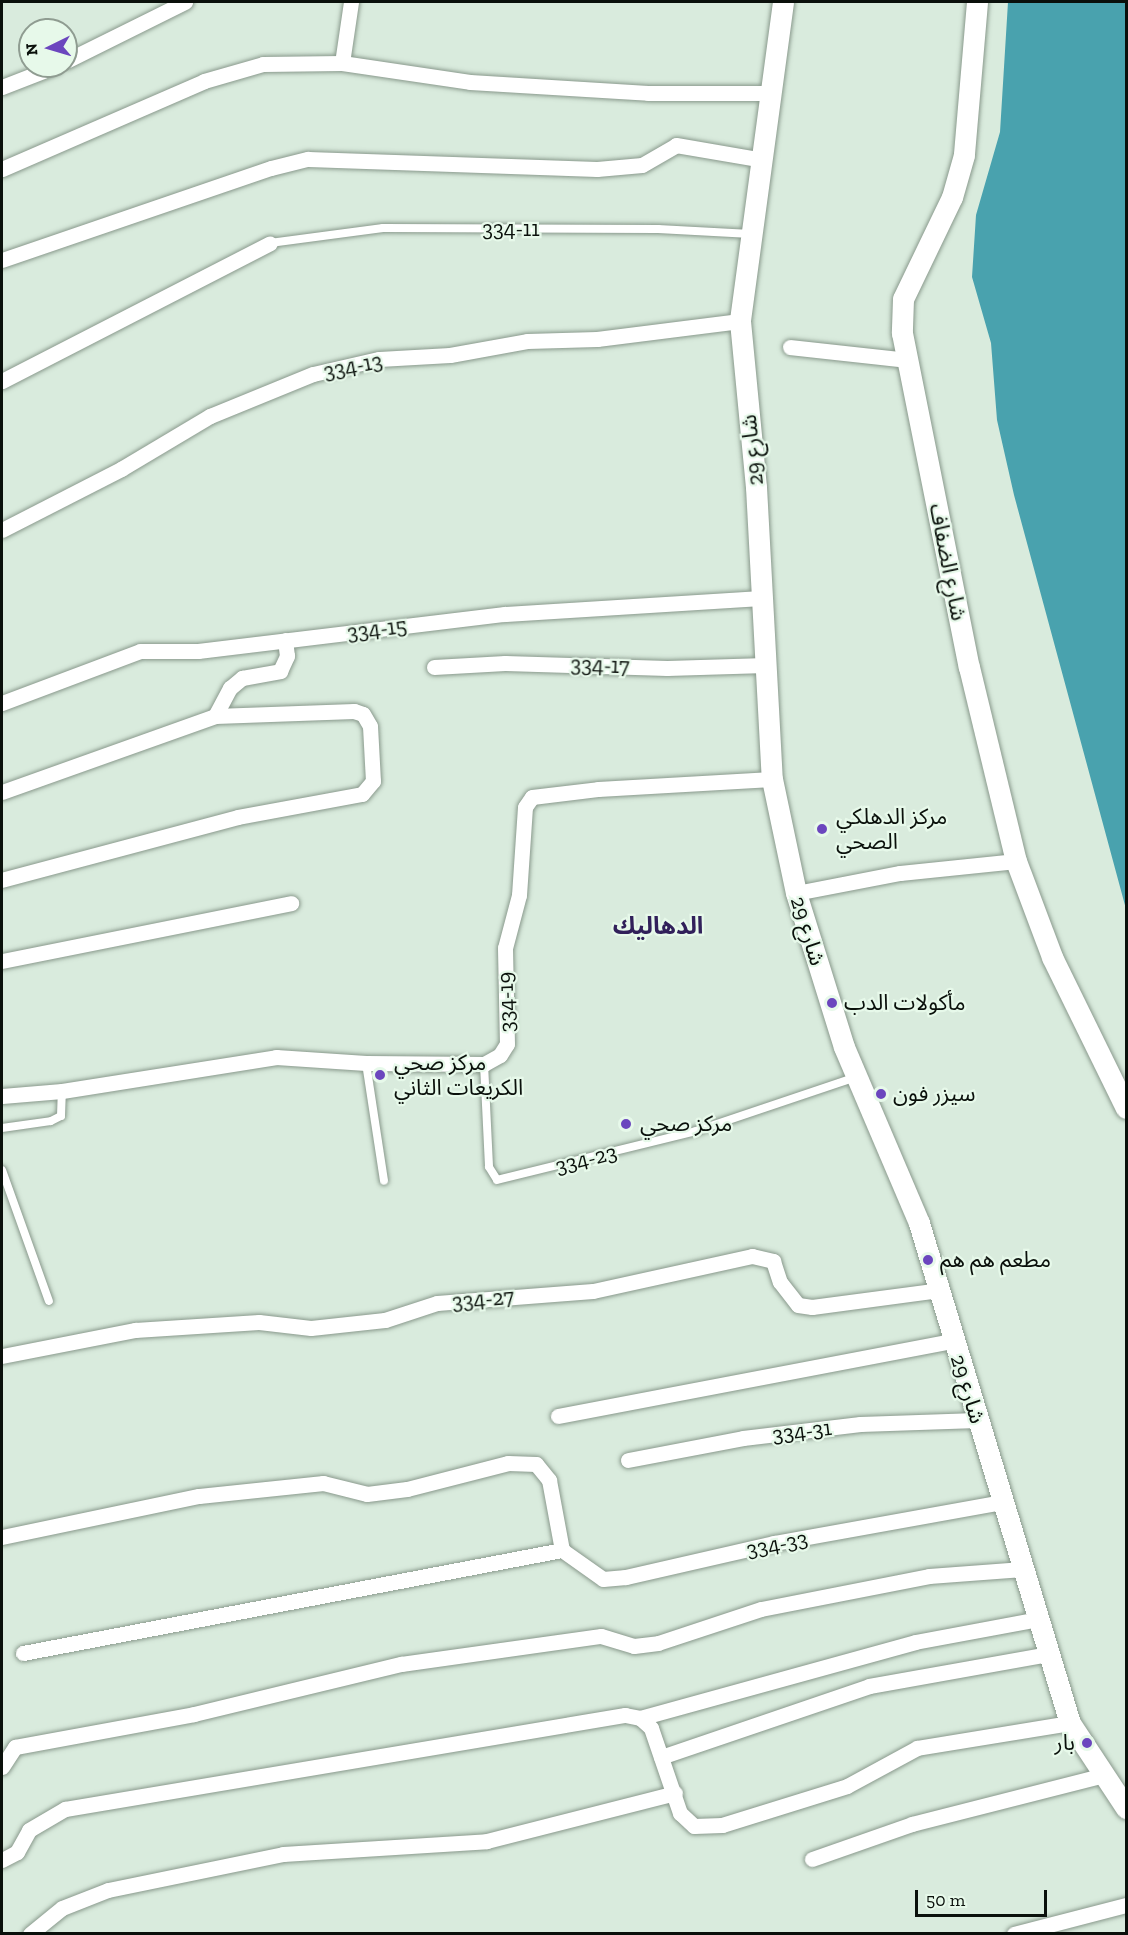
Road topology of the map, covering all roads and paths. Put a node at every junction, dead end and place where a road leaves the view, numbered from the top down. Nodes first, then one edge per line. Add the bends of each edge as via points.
1 (185, 2) edge
2 (351, 2) edge
3 (783, 2) edge
4 (977, 2) edge
5 (78, 55) edge
6 (342, 63) junction
7 (25, 78) edge
8 (2, 87) edge
9 (770, 93) junction
10 (763, 160) junction
11 (2, 169) edge
12 (752, 234) junction
13 (270, 243) joint
14 (2, 260) edge
15 (740, 321) junction
16 (790, 347) dead end
17 (907, 360) junction
18 (2, 381) edge
19 (2, 530) edge
20 (762, 598) junction
21 (285, 640) junction
22 (766, 665) junction
23 (434, 667) dead end
24 (2, 704) edge
25 (215, 716) junction
26 (772, 779) junction
27 (2, 792) edge
28 (1016, 861) junction
29 (2, 880) edge
30 (796, 893) junction
31 (291, 903) dead end
32 (2, 961) edge
33 (366, 1063) junction
34 (484, 1064) junction
35 (856, 1077) junction
36 (62, 1091) junction
37 (2, 1096) edge
38 (1126, 1108) edge
39 (2, 1128) edge
40 (2, 1170) edge
41 (384, 1181) dead end
42 (939, 1290) junction
43 (49, 1301) dead end
44 (953, 1341) junction
45 (2, 1356) edge
46 (558, 1416) dead end
47 (977, 1420) junction
48 (628, 1460) dead end
49 (1002, 1502) junction
50 (2, 1537) edge
51 (562, 1550) junction
52 (1023, 1569) junction
53 (1038, 1619) junction
54 (23, 1653) dead end
55 (1049, 1654) junction
56 (640, 1718) junction
57 (1070, 1723) junction
58 (661, 1757) junction
59 (2, 1767) edge
60 (1104, 1775) junction
61 (675, 1793) junction
62 (1126, 1808) edge
63 (812, 1859) dead end
64 (2, 1860) edge
65 (1126, 1905) edge
66 (30, 1934) edge
67 (1014, 1934) edge

1 - 5 street
2 - 6 street
3 - 9 street, شارع 29
4 - 17 street, شارع الضفاف via 964,156 952,196 903,299 901,320
6 - 9 street via 470,82 648,93
6 - 11 street via 263,64 204,81
7 - 8 street
9 - 10 street, شارع 29
10 - 12 street, شارع 29
10 - 14 street via 676,145 642,165 597,169 308,159 271,168
12 - 13 lane, 334-11 via 658,229 383,228
12 - 15 street, شارع 29
13 - 18 street
15 - 19 street, 334-13 via 597,339 527,341 450,356 379,359 313,374 210,416 121,469
15 - 20 street, شارع 29
16 - 17 street
17 - 28 street, شارع الضفاف via 973,686
20 - 21 street, 334-15 via 505,614
20 - 22 street, شارع 29
21 - 24 street, 334-15 via 198,651 140,651
21 - 25 street via 287,656 280,671 242,678 230,688
22 - 23 street, 334-17 via 667,668 505,663
22 - 26 street, شارع 29
25 - 27 street
25 - 29 street via 363,714 370,726 371,788 362,794 238,817
26 - 30 street, شارع 29
26 - 34 street, 334-19 via 543,793 532,797 525,807 519,895 505,948 507,1044 500,1055
28 - 30 street via 900,873
28 - 38 street, شارع الضفاف via 1052,957
30 - 35 street, شارع 29
31 - 32 street
33 - 34 street, 334-19
33 - 36 street, 334-19 via 276,1057
33 - 41 lane
34 - 35 lane, 334-23 via 489,1167 497,1180 696,1131
35 - 42 street, شارع 29 via 919,1223
36 - 37 street, 334-19
36 - 39 lane via 61,1116
40 - 43 lane
42 - 44 street, شارع 29
42 - 45 street, 334-27 via 812,1307 798,1305 780,1282 773,1261 752,1256 592,1291 437,1303 385,1320 311,1328 259,1322 135,1330
44 - 46 street
44 - 47 street, شارع 29
47 - 48 street, 334-31 via 860,1424 743,1438
47 - 49 street, شارع 29
49 - 51 street, 334-33 via 774,1543 626,1577 603,1579
49 - 52 street, شارع 29
50 - 51 street via 199,1496 323,1483 367,1494 407,1489 508,1463 536,1464 549,1480
51 - 54 street
52 - 53 street, شارع 29
52 - 59 street via 929,1576 761,1609 658,1643 634,1646 601,1636 401,1664 194,1714 15,1747
53 - 55 street, شارع 29
53 - 56 street via 915,1642
55 - 57 street, شارع 29
55 - 58 street via 869,1686
56 - 58 street via 651,1728
56 - 64 street via 625,1715 65,1809 29,1830 17,1852
57 - 60 street, شارع 29
57 - 61 street via 917,1748 847,1786 722,1825 694,1826 680,1813
58 - 61 street
60 - 62 street, شارع 29
60 - 63 street via 912,1824
61 - 66 street via 488,1841 283,1854 108,1890 62,1908
65 - 67 street

